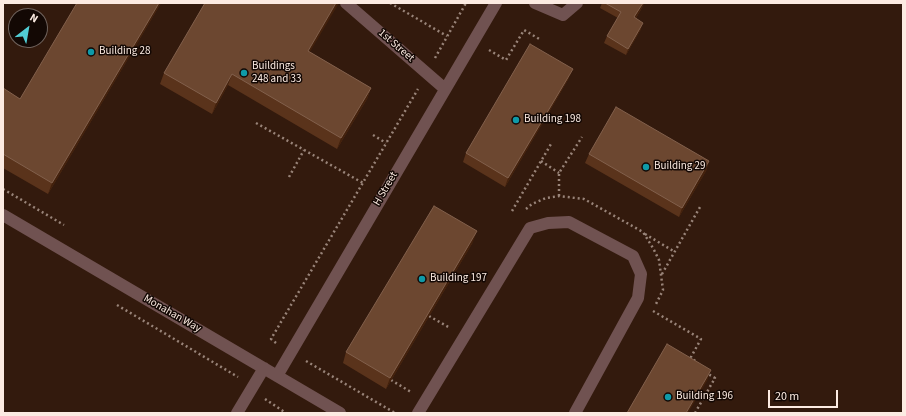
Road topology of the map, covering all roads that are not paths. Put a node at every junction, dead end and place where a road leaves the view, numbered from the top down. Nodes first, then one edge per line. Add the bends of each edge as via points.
1 (346, 3) edge
2 (496, 3) edge
3 (535, 3) edge
4 (577, 3) edge
5 (445, 89) junction
6 (3, 215) edge
7 (264, 368) junction
8 (277, 376) junction
9 (237, 413) edge
10 (340, 413) edge
11 (418, 413) edge
12 (575, 413) edge

1 - 5 street, 1st Street
2 - 5 street, H Street
3 - 4 street via 563,15
5 - 8 street, H Street
6 - 7 street, Monahan Way
7 - 8 street, Monahan Way
7 - 9 street
8 - 10 street, Monahan Way
11 - 12 street via 530,228 548,223 569,222 633,256 641,274 638,298

